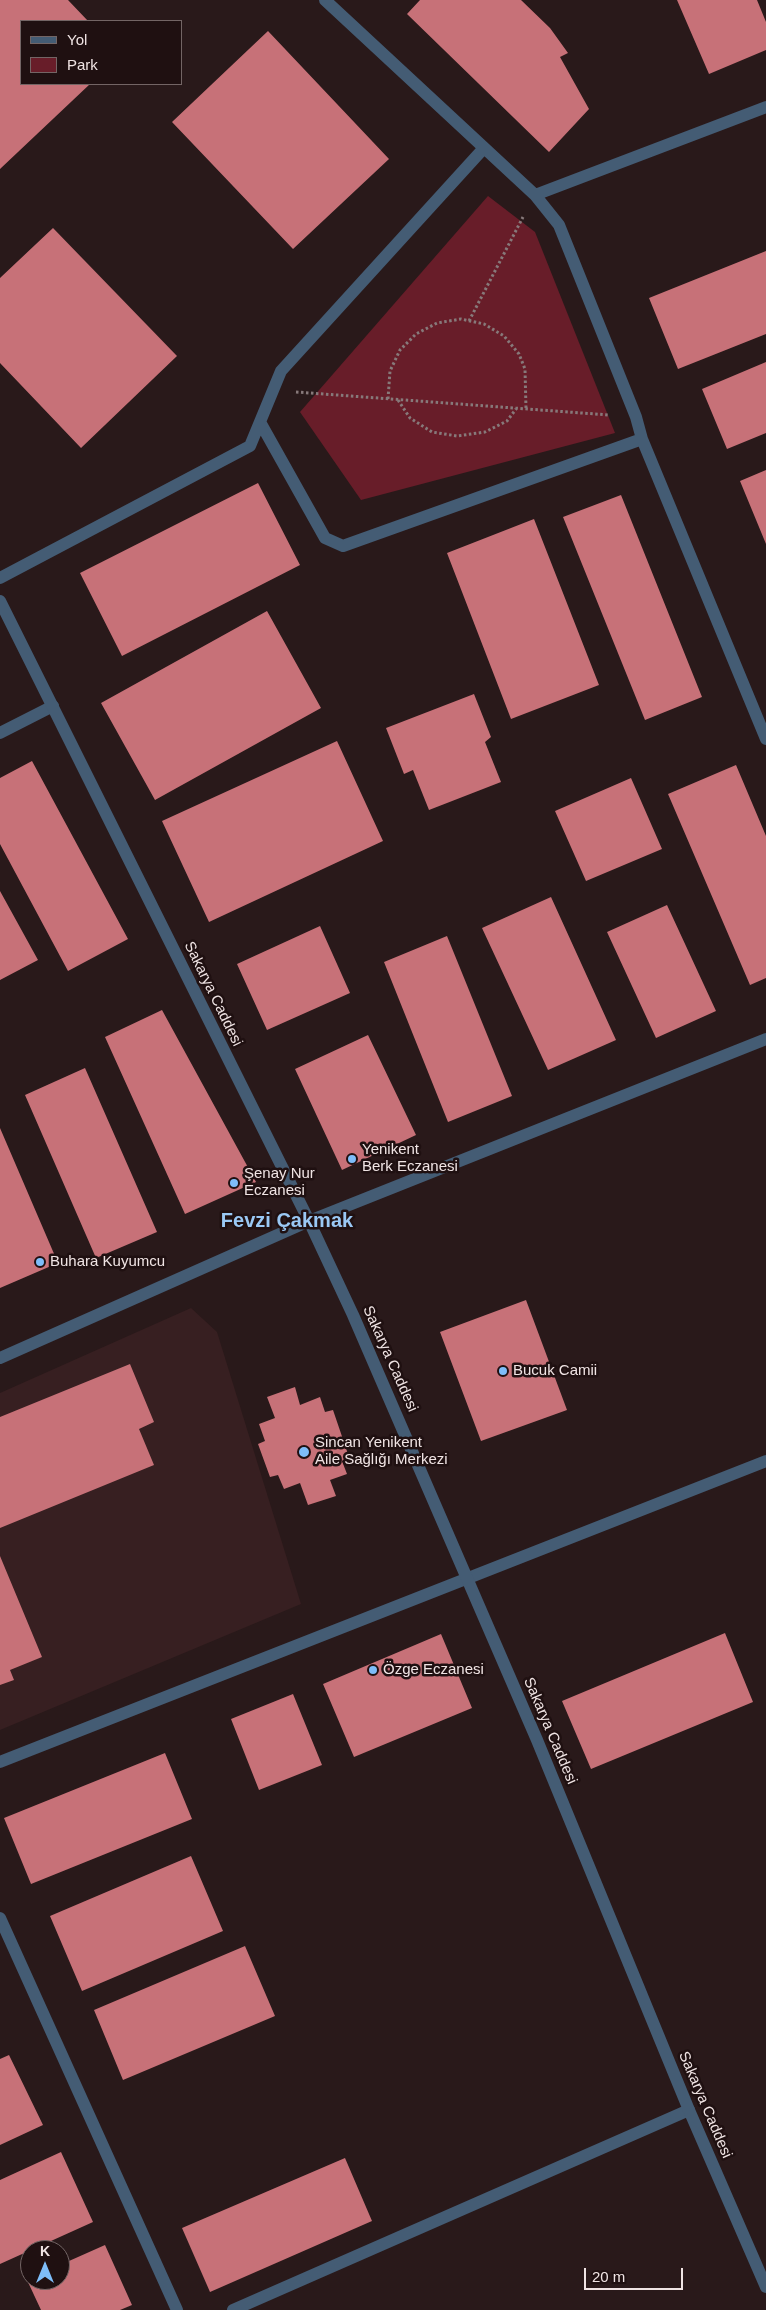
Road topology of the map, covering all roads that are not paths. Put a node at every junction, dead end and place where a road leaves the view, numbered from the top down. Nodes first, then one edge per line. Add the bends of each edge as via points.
1 (325, 0) edge
2 (766, 107) edge
3 (484, 148) junction
4 (535, 195) junction
5 (260, 422) junction
6 (642, 439) junction
7 (0, 578) edge
8 (0, 601) edge
9 (53, 706) junction
10 (0, 733) edge
11 (766, 739) edge
12 (766, 1038) edge
13 (309, 1221) junction
14 (0, 1358) edge
15 (765, 1463) edge
16 (468, 1578) junction
17 (0, 1762) edge
18 (0, 1918) edge
19 (689, 2110) junction
20 (766, 2287) edge
21 (177, 2310) edge
22 (233, 2310) edge

1 - 3 street
2 - 4 street
3 - 4 street
3 - 5 street via 281,370
4 - 6 street via 559,225
5 - 6 street via 325,538 343,546
5 - 7 street via 250,446
6 - 11 street
8 - 9 street, Sakarya Caddesi
9 - 10 street
9 - 13 street, Sakarya Caddesi
12 - 13 street
13 - 14 street
13 - 16 street, Sakarya Caddesi
15 - 16 street
16 - 17 street
16 - 19 street, Sakarya Caddesi
18 - 21 street
19 - 20 street, Sakarya Caddesi
19 - 22 street

